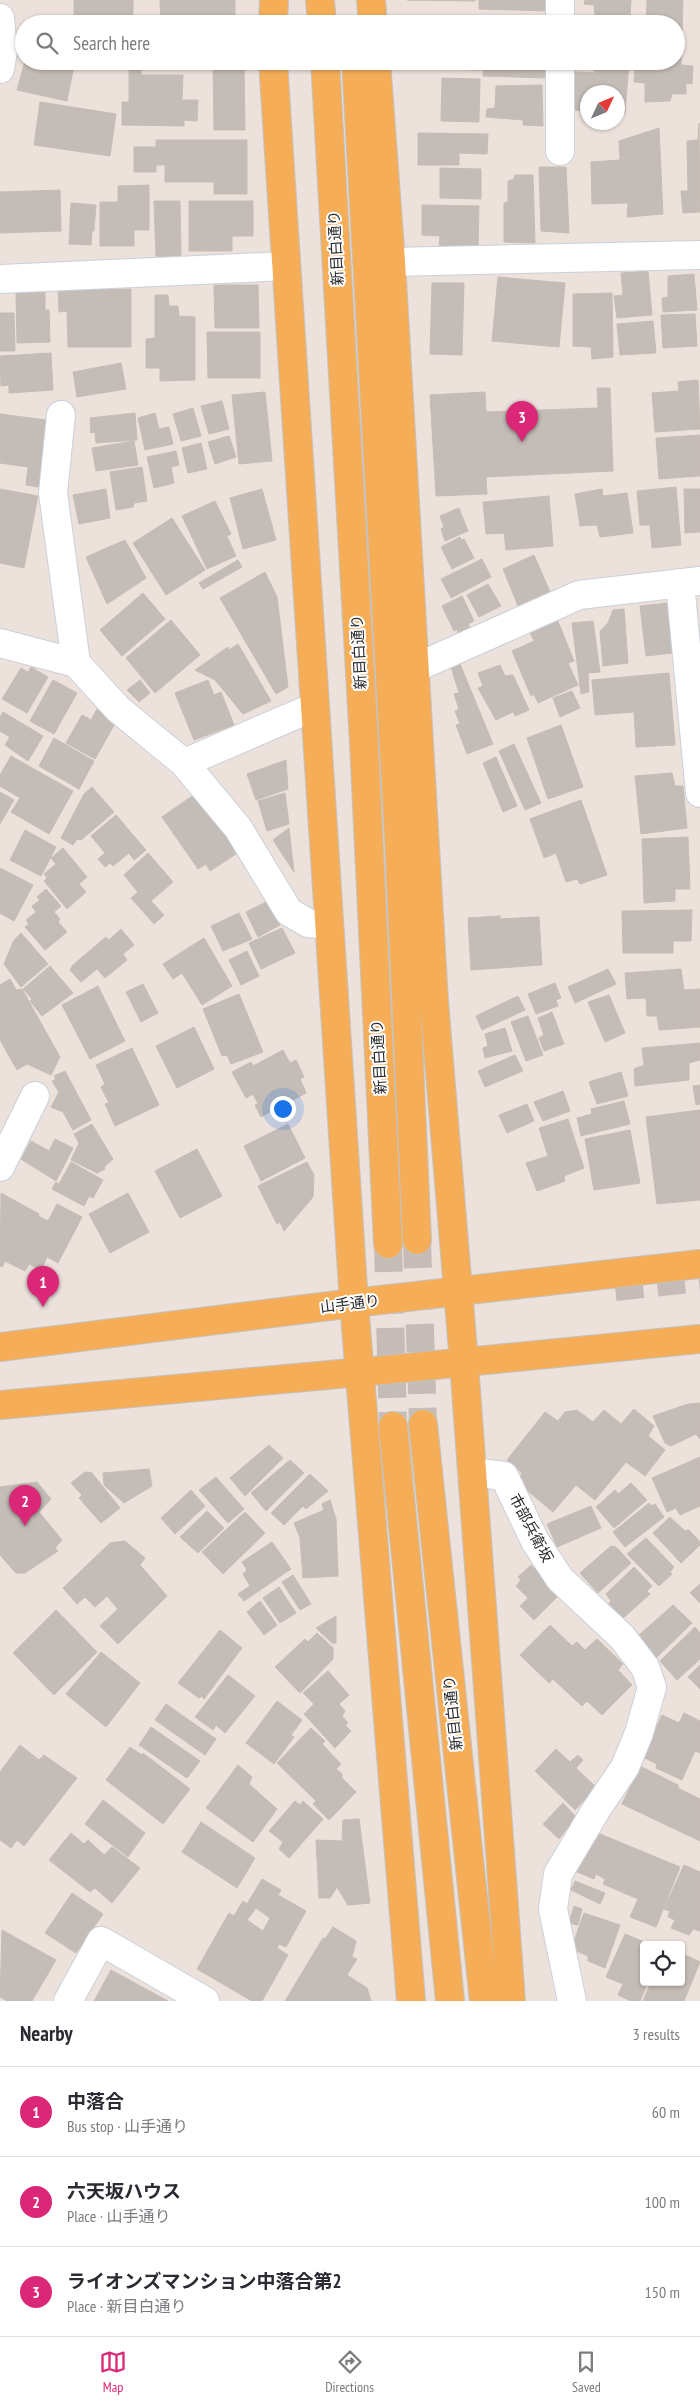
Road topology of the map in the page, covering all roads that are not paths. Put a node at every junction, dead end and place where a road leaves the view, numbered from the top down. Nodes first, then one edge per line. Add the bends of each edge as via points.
1 (274, 0) edge
2 (320, 0) edge
3 (353, 0) edge
4 (371, 0) edge
5 (560, 0) edge
6 (273, 15) edge
7 (321, 15) edge
8 (354, 15) edge
9 (372, 15) edge
10 (560, 15) edge
11 (0, 18) edge
12 (7, 55) edge
13 (274, 70) edge
14 (326, 70) edge
15 (356, 70) edge
16 (377, 70) edge
17 (560, 70) edge
18 (560, 151) dead end
19 (700, 255) edge
20 (391, 262) junction
21 (286, 266) junction
22 (0, 279) edge
23 (61, 415) dead end
24 (690, 582) edge
25 (3, 651) edge
26 (76, 663) junction
27 (415, 668) junction
28 (314, 707) junction
29 (184, 763) junction
30 (700, 793) edge
31 (329, 925) junction
32 (35, 1096) dead end
33 (0, 1167) edge
34 (418, 1240) tunnel mouth
35 (388, 1244) tunnel mouth
36 (700, 1264) edge
37 (458, 1291) junction
38 (354, 1303) junction
39 (700, 1339) edge
40 (0, 1347) edge
41 (464, 1363) junction
42 (359, 1371) junction
43 (0, 1405) edge
44 (422, 1424) tunnel mouth
45 (393, 1426) tunnel mouth
46 (472, 1472) junction
47 (68, 2001) edge
48 (205, 2001) edge
49 (411, 2001) edge
50 (450, 2001) edge
51 (484, 2001) edge
52 (511, 2001) edge
53 (572, 2001) edge

1 - 6 main road
2 - 7 main road
3 - 8 main road
4 - 9 main road
5 - 10 street
11 - 12 street
13 - 21 main road
14 - 35 main road, 新目白通り via 364,743
15 - 34 main road, 新目白通り
16 - 20 main road
17 - 18 street
19 - 20 street
20 - 27 main road
21 - 22 street
21 - 28 main road
23 - 26 street via 53,493
24 - 27 street via 579,595
24 - 30 street
25 - 26 street
26 - 29 street via 118,709
27 - 37 main road via 434,1001
28 - 29 street
28 - 31 main road
29 - 31 street via 238,828 289,912 308,923
31 - 38 main road
32 - 33 street
36 - 37 main road, 山手通り
37 - 38 main road, 山手通り
37 - 41 main road
38 - 40 main road, 山手通り
38 - 42 main road
39 - 41 main road
41 - 42 main road
41 - 46 main road
42 - 43 main road
42 - 49 main road
44 - 51 main road, 新目白通り
45 - 50 main road, 新目白通り
46 - 52 main road
46 - 53 street, 市部兵衛坂 via 504,1476 535,1541 560,1578 622,1637 645,1667 652,1687 625,1767 558,1874 553,1909
47 - 48 street via 101,1941

